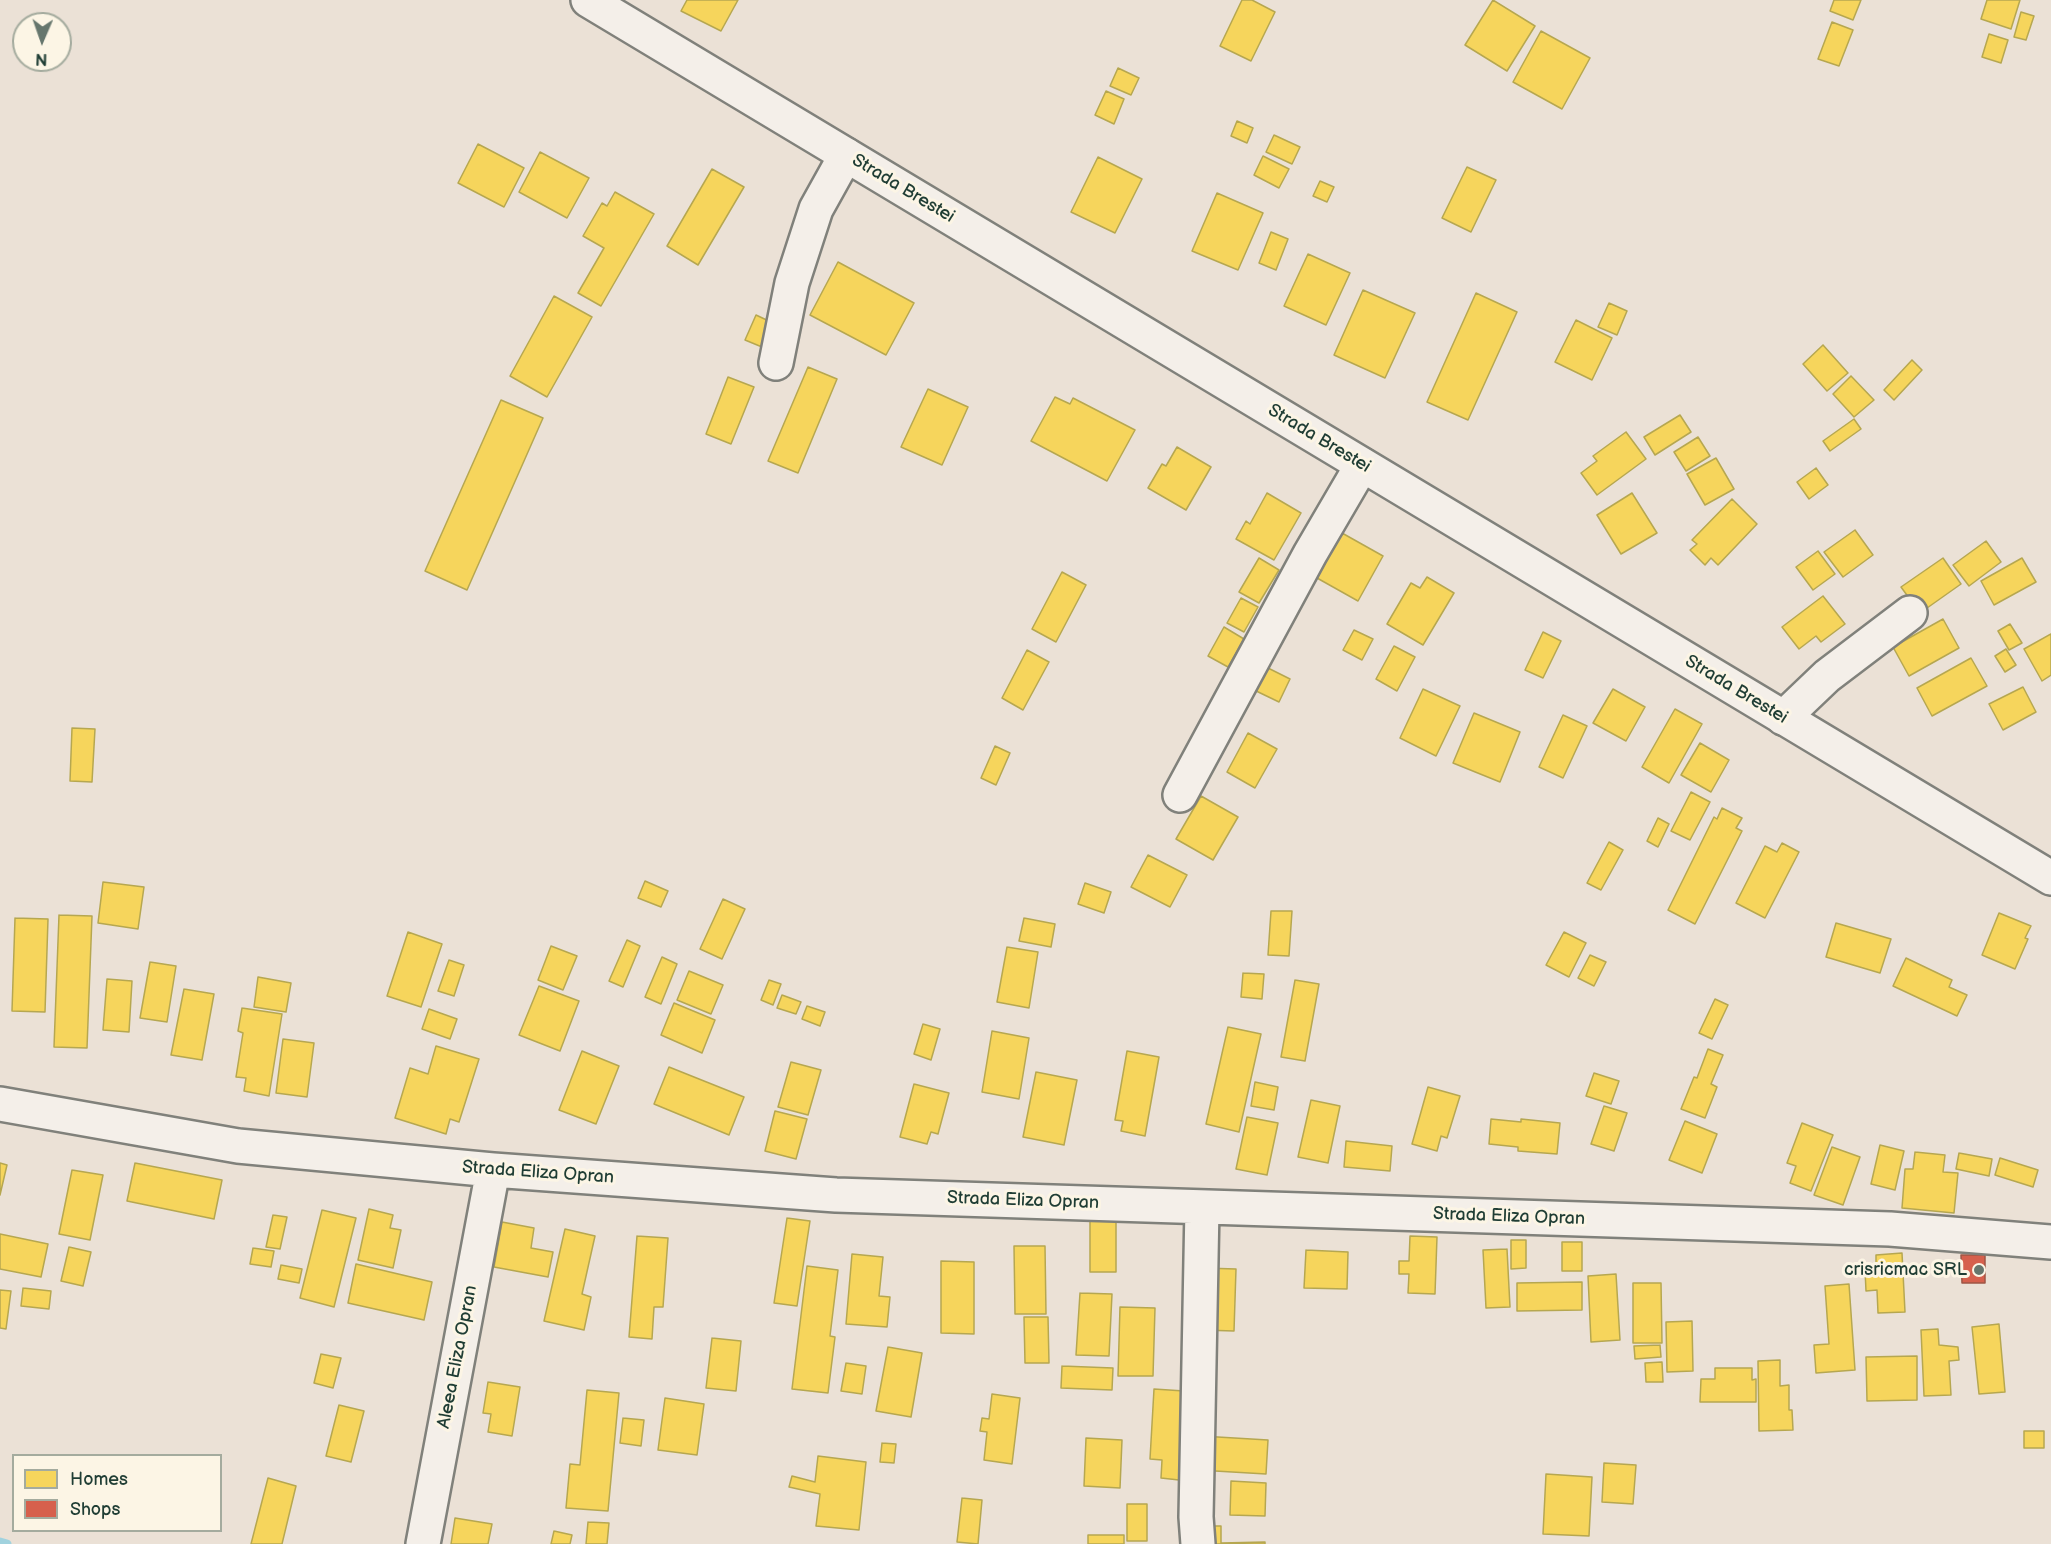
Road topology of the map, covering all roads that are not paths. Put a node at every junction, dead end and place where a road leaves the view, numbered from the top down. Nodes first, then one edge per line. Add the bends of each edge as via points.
1 (588, 0) edge
2 (846, 155) junction
3 (776, 363) dead end
4 (1362, 465) junction
5 (1910, 613) dead end
6 (1783, 718) junction
7 (1180, 795) dead end
8 (2051, 878) edge
9 (0, 1104) edge
10 (494, 1170) junction
11 (1202, 1207) junction
12 (2051, 1242) edge
13 (423, 1544) edge
14 (1198, 1544) edge

1 - 2 street, Strada Brestei
2 - 3 street via 816,209 792,283
2 - 4 street, Strada Brestei
4 - 6 street, Strada Brestei
4 - 7 street
5 - 6 street via 1827,676
6 - 8 street, Strada Brestei
9 - 10 street, Strada Eliza Opran via 238,1146
10 - 11 street, Strada Eliza Opran via 836,1195
10 - 13 street, Aleea Eliza Opran
11 - 12 street, Strada Eliza Opran via 1890,1229
11 - 14 street

